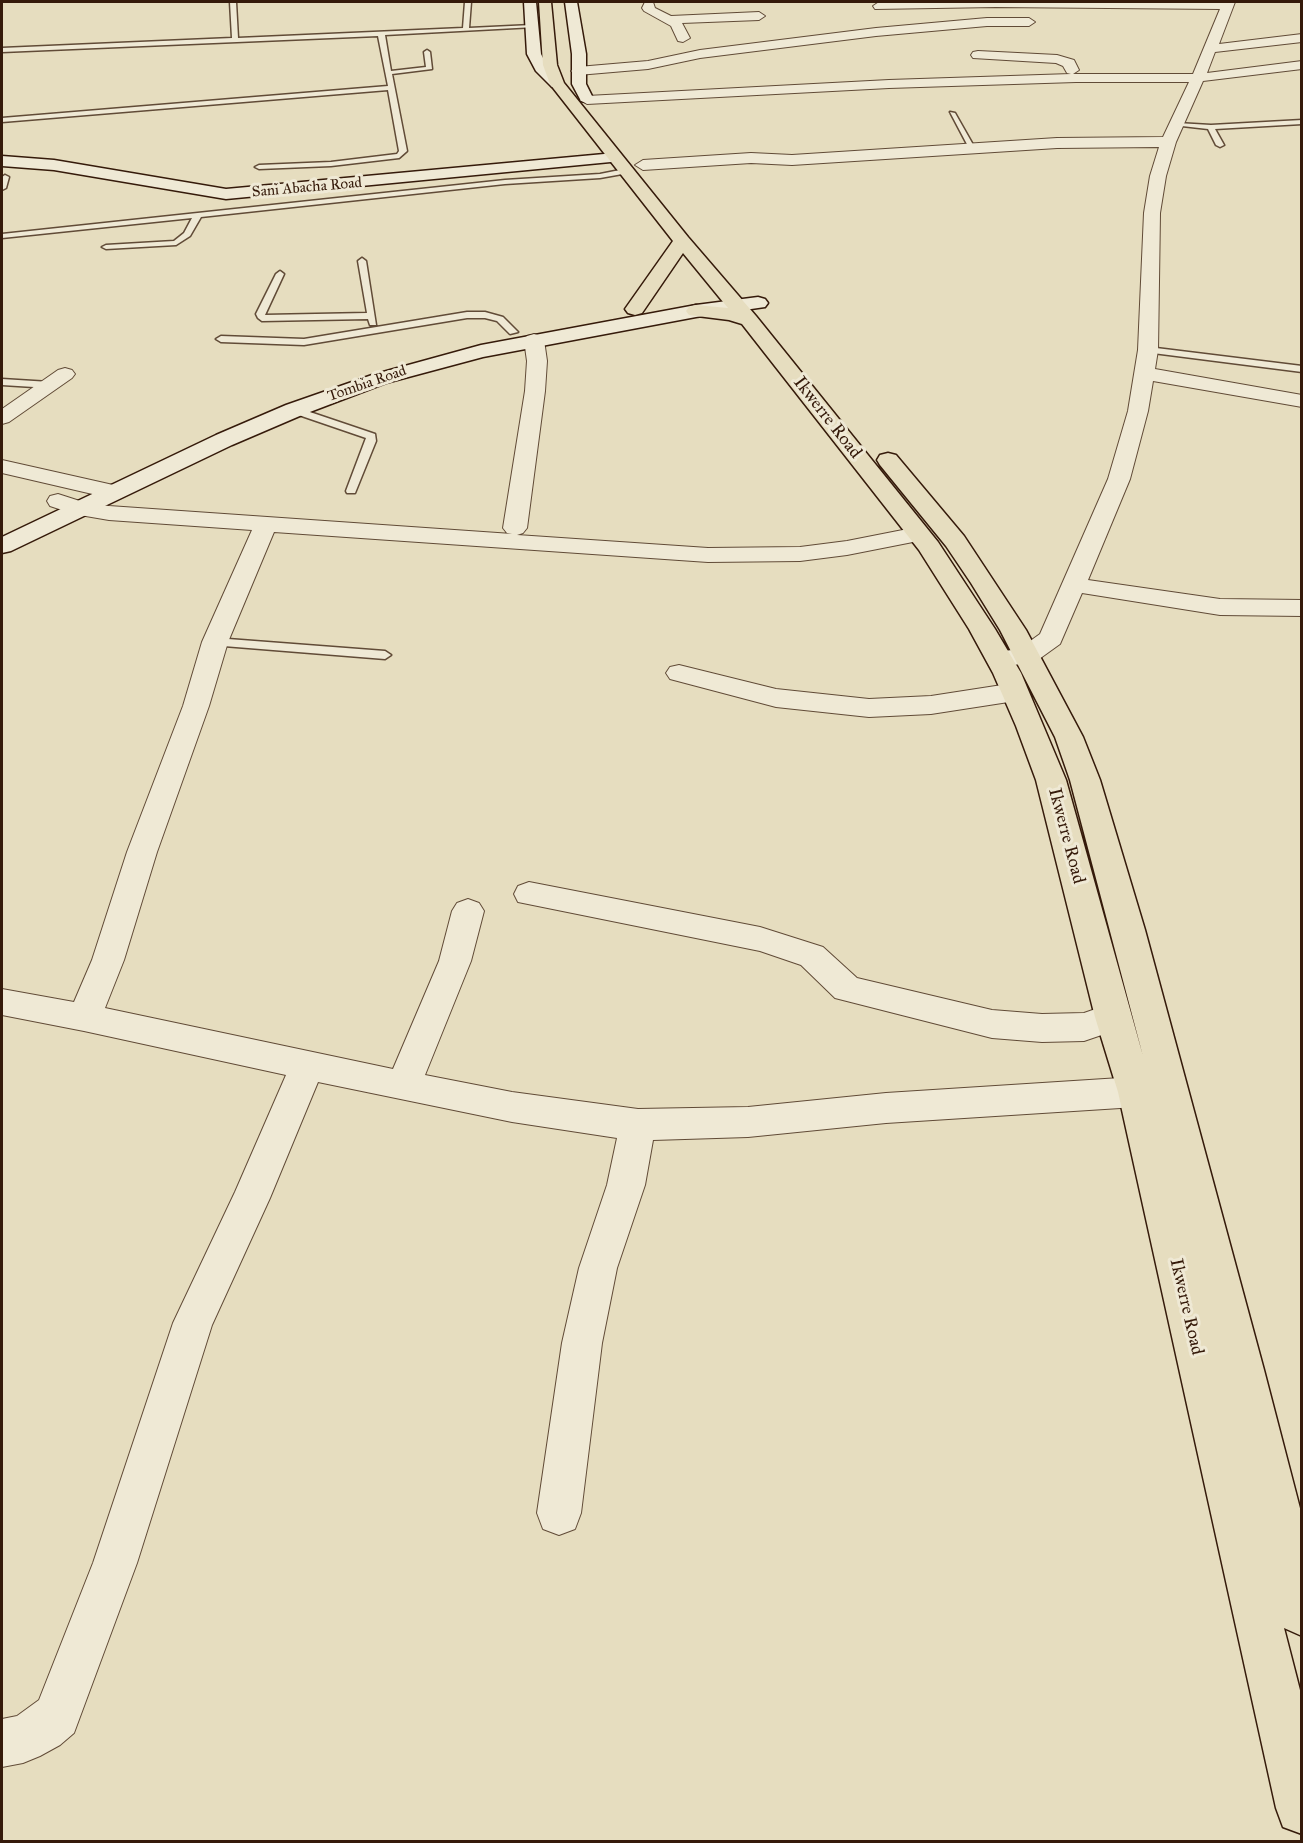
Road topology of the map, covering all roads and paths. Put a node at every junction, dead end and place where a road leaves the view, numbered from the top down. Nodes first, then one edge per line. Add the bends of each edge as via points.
1 (233, 2) edge
2 (468, 2) edge
3 (530, 2) edge
4 (559, 2) edge
5 (571, 2) edge
6 (1228, 3) edge
7 (649, 4) dead end
8 (874, 4) edge
9 (538, 14) edge
10 (759, 16) dead end
11 (671, 20) junction
12 (1029, 21) dead end
13 (915, 28) junction
14 (466, 30) junction
15 (381, 33) junction
16 (1302, 38) edge
17 (235, 39) junction
18 (1210, 49) junction
19 (2, 50) edge
20 (427, 52) dead end
21 (978, 55) dead end
22 (690, 56) junction
23 (1302, 65) edge
24 (387, 73) junction
25 (1076, 78) junction
26 (1197, 78) junction
27 (390, 88) junction
28 (577, 88) junction
29 (952, 114) dead end
30 (2, 120) edge
31 (1302, 122) edge
32 (1211, 128) junction
33 (1172, 134) junction
34 (1220, 145) dead end
35 (973, 148) junction
36 (628, 164) junction
37 (259, 167) dead end
38 (2, 178) edge
39 (198, 215) junction
40 (2, 236) edge
41 (682, 241) junction
42 (106, 247) dead end
43 (362, 261) dead end
44 (280, 274) dead end
45 (743, 302) junction
46 (635, 309) junction
47 (371, 316) junction
48 (374, 330) junction
49 (513, 332) junction
50 (221, 339) dead end
51 (534, 340) junction
52 (1148, 350) junction
53 (1302, 369) edge
54 (1144, 373) junction
55 (57, 380) joint
56 (2, 382) edge
57 (1302, 401) edge
58 (294, 410) junction
59 (2, 418) edge
60 (2, 467) edge
61 (90, 487) junction
62 (351, 491) dead end
63 (114, 492) junction
64 (58, 501) junction
65 (82, 509) junction
66 (266, 524) junction
67 (2, 528) edge
68 (515, 528) dead end
69 (918, 534) junction
70 (2, 546) edge
71 (1075, 585) junction
72 (1302, 608) edge
73 (215, 642) junction
74 (385, 655) dead end
75 (1013, 658) junction
76 (680, 673) dead end
77 (1015, 692) junction
78 (530, 894) dead end
79 (468, 911) dead end
80 (2, 1002) edge
81 (84, 1017) junction
82 (1113, 1017) junction
83 (307, 1067) junction
84 (403, 1086) junction
85 (1136, 1092) junction
86 (638, 1125) junction
87 (559, 1513) dead end
88 (1302, 1612) edge
89 (2, 1743) edge
90 (1302, 1808) edge

1 - 17 lane
2 - 14 lane
3 - 9 main road
4 - 28 main road, Ikwerre Road via 567,63
5 - 28 main road via 579,54
6 - 8 street
6 - 18 street
7 - 11 street via 651,11
8 - 13 street
9 - 14 lane
9 - 28 main road, Ikwerre Road via 550,65
10 - 11 street
11 - 22 street via 679,28
12 - 13 street
13 - 22 street
14 - 15 lane
15 - 17 lane
15 - 24 lane
16 - 18 street
17 - 19 lane
18 - 26 street
20 - 24 lane via 429,69
21 - 25 street via 1064,60
22 - 28 street
23 - 26 street
24 - 27 lane
25 - 26 street
25 - 28 street
26 - 33 street
27 - 30 lane
27 - 37 lane via 403,151 399,156
28 - 36 main road, Ikwerre Road
29 - 35 lane
31 - 32 lane
32 - 33 lane
32 - 34 lane
33 - 35 street
33 - 52 street via 1158,176 1152,213
35 - 36 street via 792,160
36 - 38 main road, Sani Abacha Road via 226,194 54,165
36 - 39 lane via 600,176 505,182
36 - 41 main road, Ikwerre Road
36 - 45 main road, Ikwerre Road
39 - 40 lane
39 - 42 lane via 188,234 176,243
41 - 45 main road, Ikwerre Road
41 - 46 main road
43 - 47 lane
44 - 47 lane via 260,314 262,318
45 - 46 main road, Tombia Road
45 - 51 main road, Tombia Road
45 - 69 main road, Ikwerre Road
45 - 75 main road, Ikwerre Road via 955,541 984,583
46 - 49 main road, Tombia Road
47 - 48 lane
48 - 49 lane via 485,315 500,320
48 - 50 lane via 294,343
49 - 61 main road, Tombia Road via 384,364 287,397
51 - 58 main road, Tombia Road via 433,363
51 - 68 street via 535,391
52 - 53 lane
52 - 54 street
54 - 57 street
54 - 71 street via 1119,478
55 - 56 lane
55 - 59 street
58 - 62 lane via 370,436
58 - 63 main road, Tombia Road
60 - 61 street
61 - 63 street
61 - 64 main road, Tombia Road
63 - 65 main road, Tombia Road
64 - 65 street
64 - 67 main road, Tombia Road
65 - 66 street
65 - 70 main road, Tombia Road
66 - 69 street via 751,556 847,548
66 - 73 street
69 - 75 main road, Ikwerre Road
71 - 72 street via 1220,607
71 - 75 street via 1051,639
73 - 74 lane
73 - 81 street via 108,960
75 - 77 main road, Ikwerre Road
75 - 88 main road, Ikwerre Road via 1069,736 1085,780 1243,1370
76 - 77 street via 776,698 869,708 931,705
77 - 82 main road, Ikwerre Road via 1051,780
78 - 82 street via 760,939 812,956 847,989 992,1024 1084,1027
79 - 84 street via 452,970
80 - 81 street
81 - 83 street
82 - 85 main road, Ikwerre Road
83 - 84 street
83 - 89 street via 193,1323 116,1563 57,1716 23,1739
84 - 86 street
85 - 86 street via 886,1107 748,1122
85 - 90 main road, Ikwerre Road
86 - 87 street via 626,1185 598,1269 582,1343

